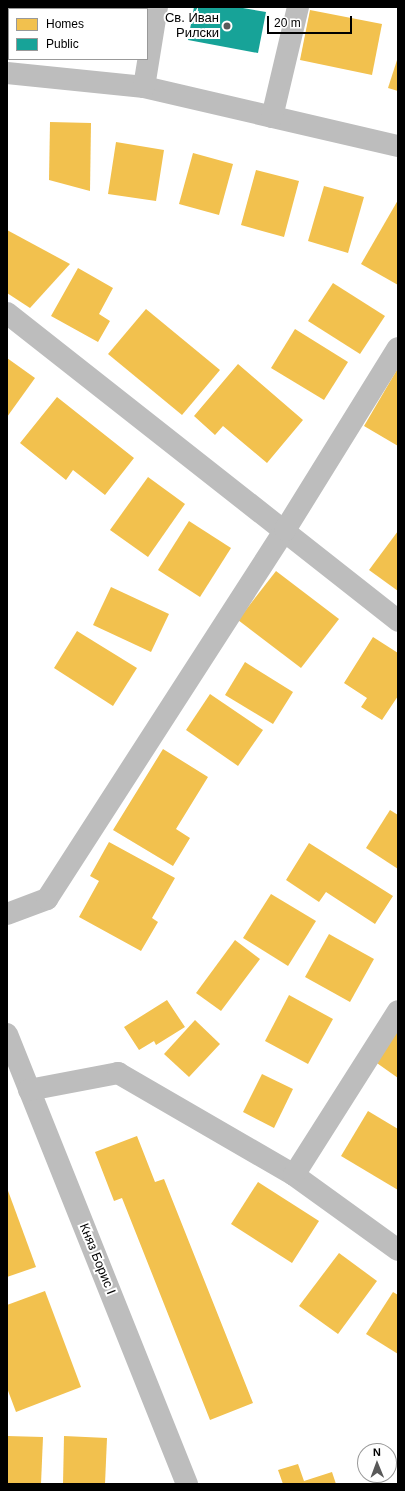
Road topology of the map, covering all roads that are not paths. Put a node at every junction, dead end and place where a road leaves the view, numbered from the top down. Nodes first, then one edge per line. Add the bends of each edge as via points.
1 (157, 7) edge
2 (298, 7) edge
3 (7, 73) edge
4 (144, 87) junction
5 (272, 117) junction
6 (398, 146) edge
7 (7, 313) edge
8 (398, 348) edge
9 (285, 530) junction
10 (398, 621) edge
11 (7, 914) edge
12 (398, 1011) edge
13 (7, 1034) edge
14 (29, 1090) junction
15 (294, 1175) junction
16 (398, 1250) edge
17 (187, 1484) edge

1 - 4 street
2 - 5 street
3 - 4 street
4 - 5 street
5 - 6 street
7 - 9 street
8 - 9 street
9 - 10 street
9 - 11 street via 47,899
12 - 15 street
13 - 14 street, Княз Борис I
14 - 15 street via 118,1073
14 - 17 street, Княз Борис I
15 - 16 street

